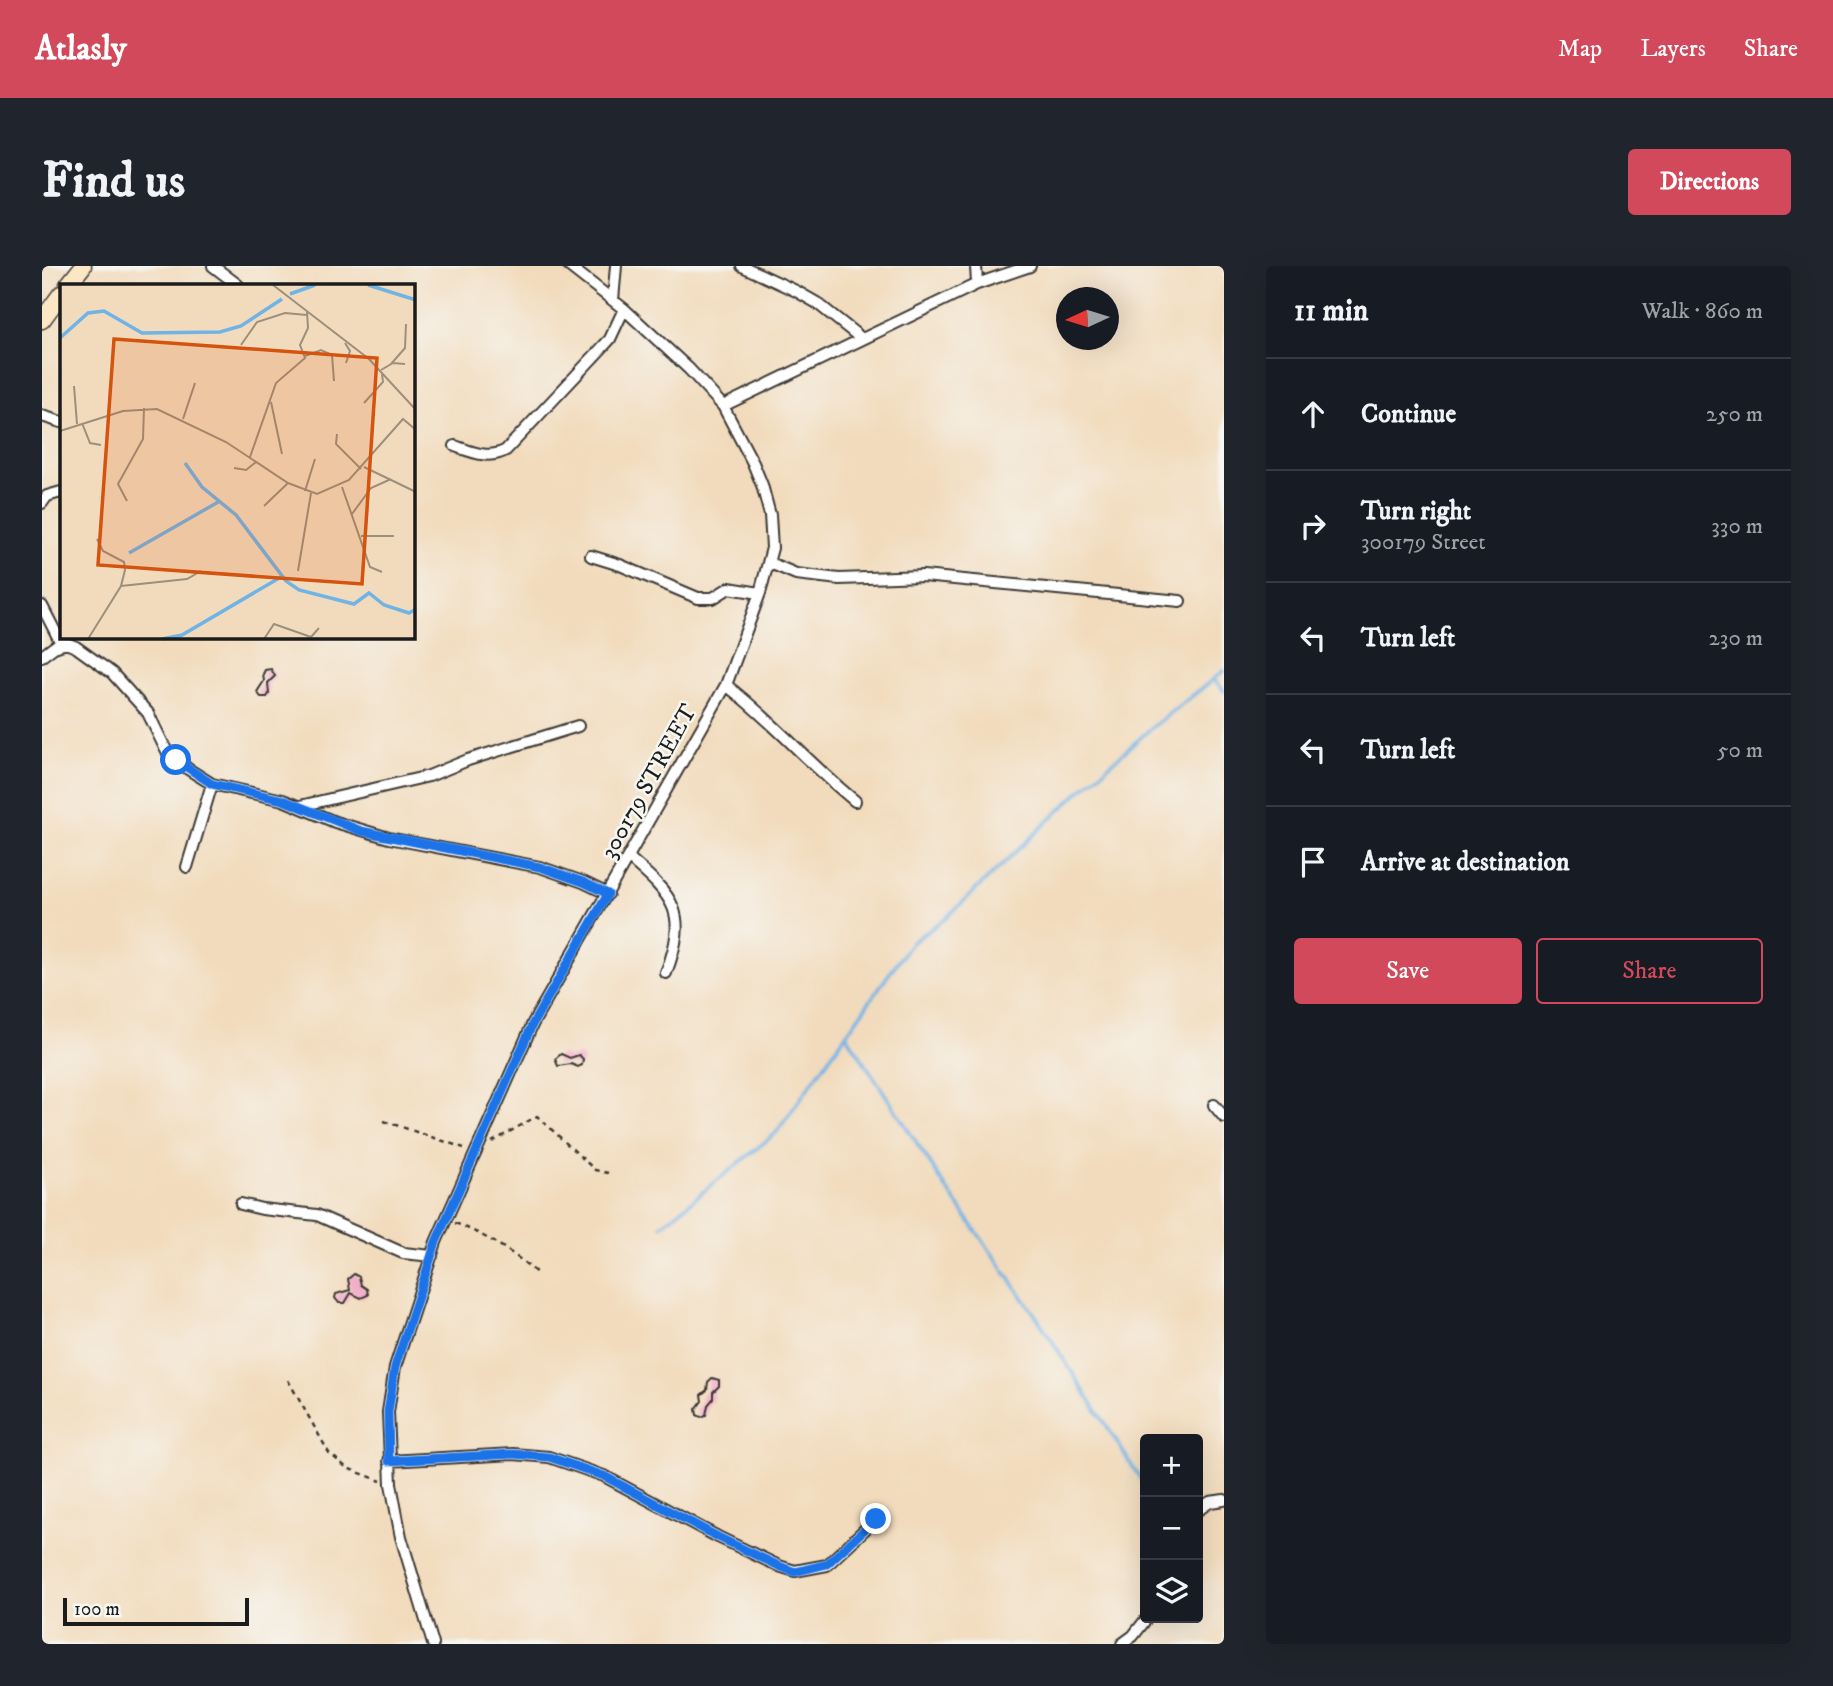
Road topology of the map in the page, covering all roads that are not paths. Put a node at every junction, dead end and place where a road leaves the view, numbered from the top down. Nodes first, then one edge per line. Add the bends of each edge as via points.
1 (83, 266) edge
2 (213, 266) edge
3 (569, 266) edge
4 (616, 266) edge
5 (743, 266) edge
6 (976, 266) edge
7 (1030, 266) edge
8 (69, 284) edge
9 (237, 284) edge
10 (977, 284) junction
11 (60, 295) edge
12 (613, 300) junction
13 (624, 309) junction
14 (42, 320) edge
15 (862, 339) junction
16 (723, 406) junction
17 (42, 416) edge
18 (60, 422) edge
19 (455, 446) dead end
20 (60, 492) edge
21 (42, 503) edge
22 (591, 556) dead end
23 (770, 563) junction
24 (761, 593) junction
25 (1180, 601) dead end
26 (42, 606) edge
27 (61, 643) junction
28 (42, 656) edge
29 (726, 685) junction
30 (578, 726) dead end
31 (212, 784) junction
32 (855, 801) dead end
33 (300, 806) junction
34 (629, 858) junction
35 (187, 867) dead end
36 (608, 894) junction
37 (666, 973) dead end
38 (1214, 1105) dead end
39 (1224, 1117) edge
40 (241, 1204) dead end
41 (432, 1256) junction
42 (389, 1461) junction
43 (1224, 1500) edge
44 (1203, 1507) edge
45 (876, 1519) dead end
46 (1143, 1623) edge
47 (433, 1644) edge
48 (1122, 1644) edge

1 - 8 main road
2 - 9 street
3 - 12 street, 300179 STREET
4 - 12 street
5 - 15 street via 796,290
6 - 10 street
7 - 10 street
10 - 15 street
11 - 14 main road
12 - 13 street, 300179 STREET
13 - 16 street, 300179 STREET
13 - 19 street via 610,339 506,450 478,454
15 - 16 street
16 - 23 street, 300179 STREET via 762,485 772,531
17 - 18 street
20 - 21 street
22 - 24 street via 698,598 713,598 729,588
23 - 24 street, 300179 STREET
23 - 25 street via 796,574 839,579 923,576
24 - 29 street, 300179 STREET
26 - 27 street
27 - 28 street
27 - 31 street via 76,647 120,680 148,713 166,750
29 - 32 street
29 - 34 street, 300179 STREET
30 - 33 street via 429,776
31 - 33 street
31 - 35 street
33 - 36 street via 389,838 540,867
34 - 36 street, 300179 STREET
34 - 37 street via 660,885 672,904 676,940
36 - 41 street, 300179 STREET via 533,1023
38 - 39 street
40 - 41 street via 317,1215 403,1252
41 - 42 street, 300179 STREET via 395,1367 388,1412
42 - 45 street via 513,1454 549,1457 604,1476 727,1542 795,1572 827,1564
42 - 47 street, 300179 STREET via 404,1548
43 - 44 street
46 - 48 street

